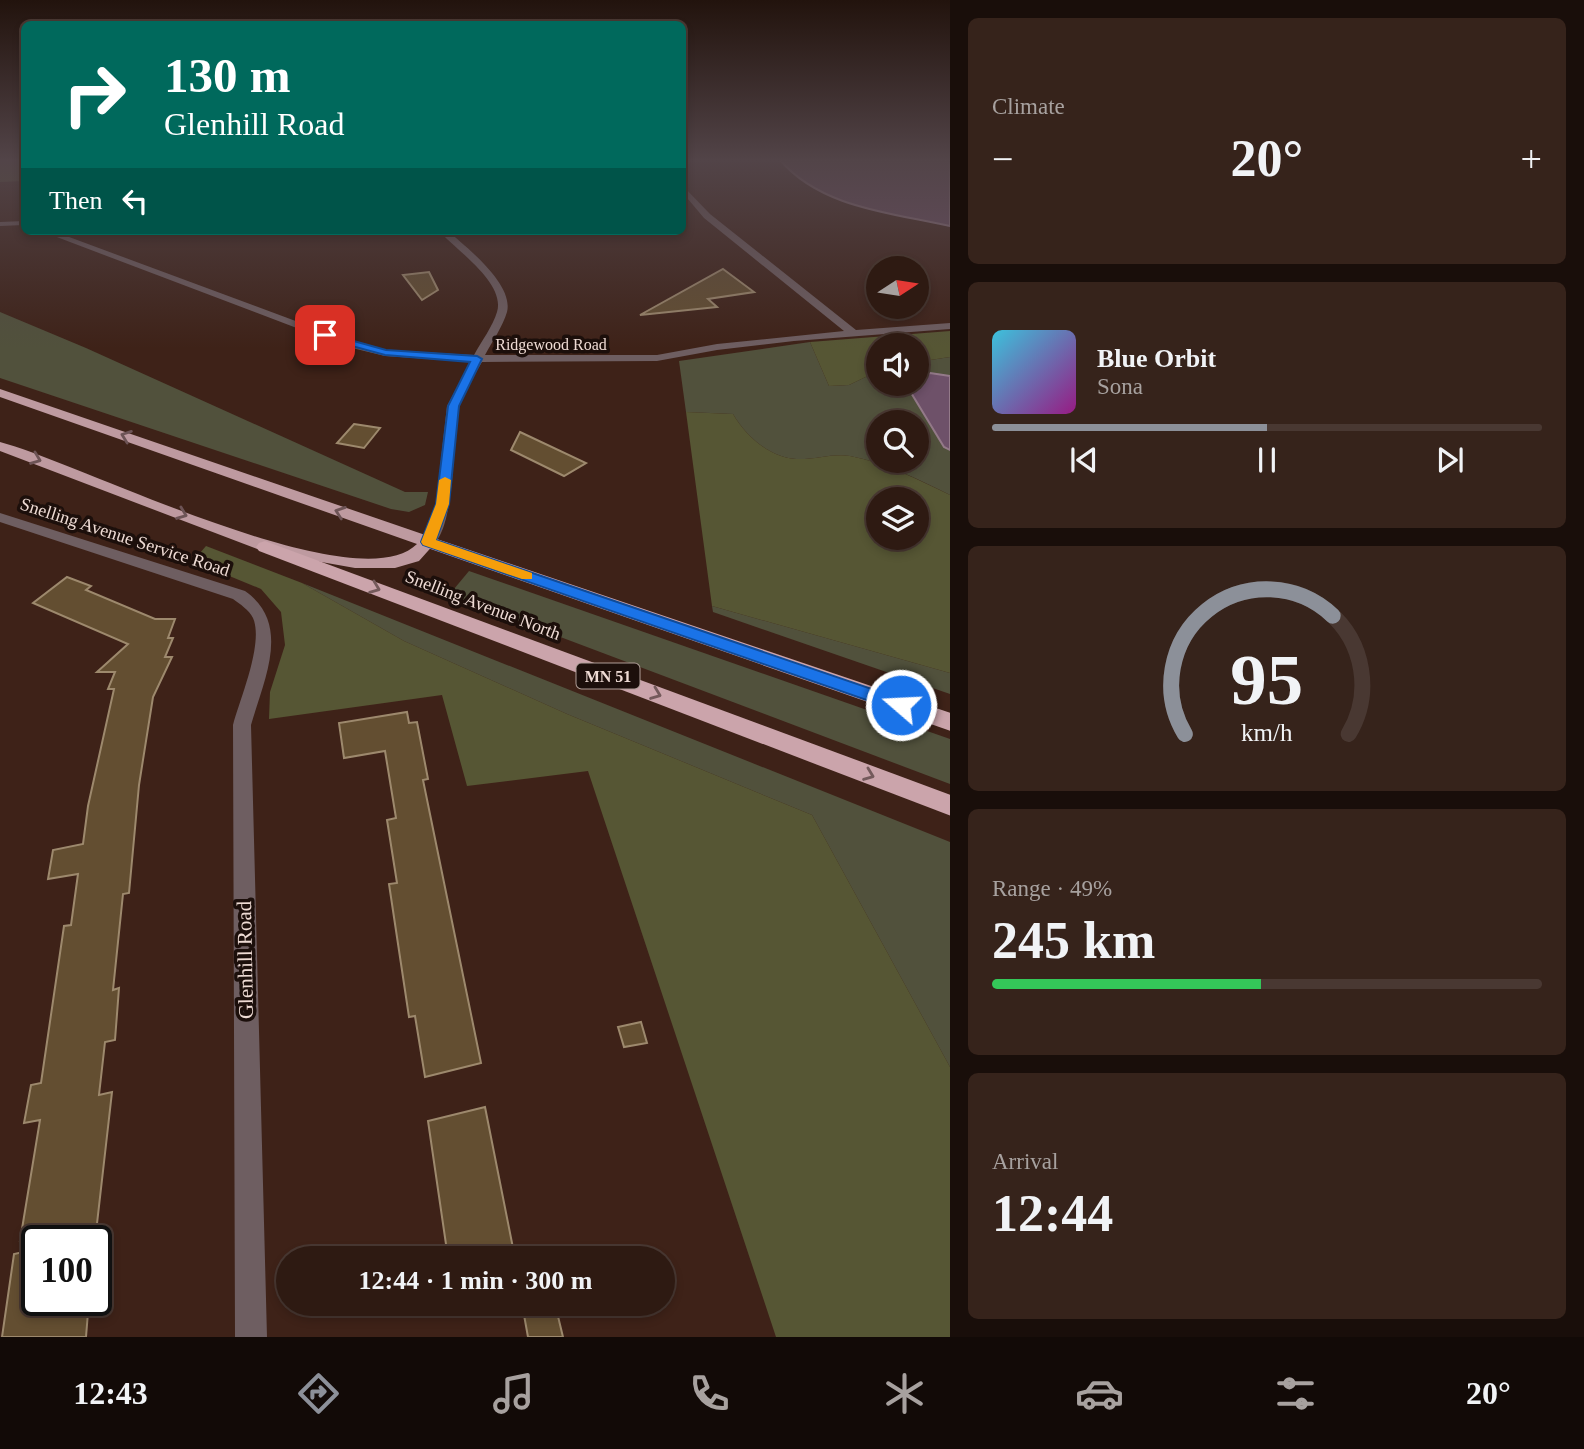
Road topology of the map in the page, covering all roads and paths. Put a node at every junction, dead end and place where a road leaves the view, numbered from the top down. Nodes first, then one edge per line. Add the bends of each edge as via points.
1 (716, 222) edge
2 (21, 223) edge
3 (0, 224) edge
4 (56, 235) edge
5 (447, 235) edge
6 (950, 326) edge
7 (853, 333) junction
8 (477, 359) junction
9 (0, 393) edge
10 (0, 446) edge
11 (0, 517) edge
12 (428, 542) junction
13 (265, 547) junction
14 (239, 594) joint
15 (950, 722) edge
16 (950, 806) edge
17 (250, 1337) edge

1 - 7 street
2 - 3 street
4 - 8 street, Ridgewood Road via 348,344 385,352
5 - 8 street via 489,275 503,298 503,310
6 - 7 street, Ridgewood Road
7 - 8 street, Ridgewood Road via 657,358
8 - 12 street via 453,406 443,504
12 -> 9 highway
10 -> 13 highway, Snelling Avenue North / MN 51
11 - 14 street, Snelling Avenue Service Road
12 - 13 highway via 413,557 395,563 355,563
12 - 15 highway
13 -> 16 highway, Snelling Avenue North / MN 51
14 - 17 street, Glenhill Road via 263,620 263,638 242,725

